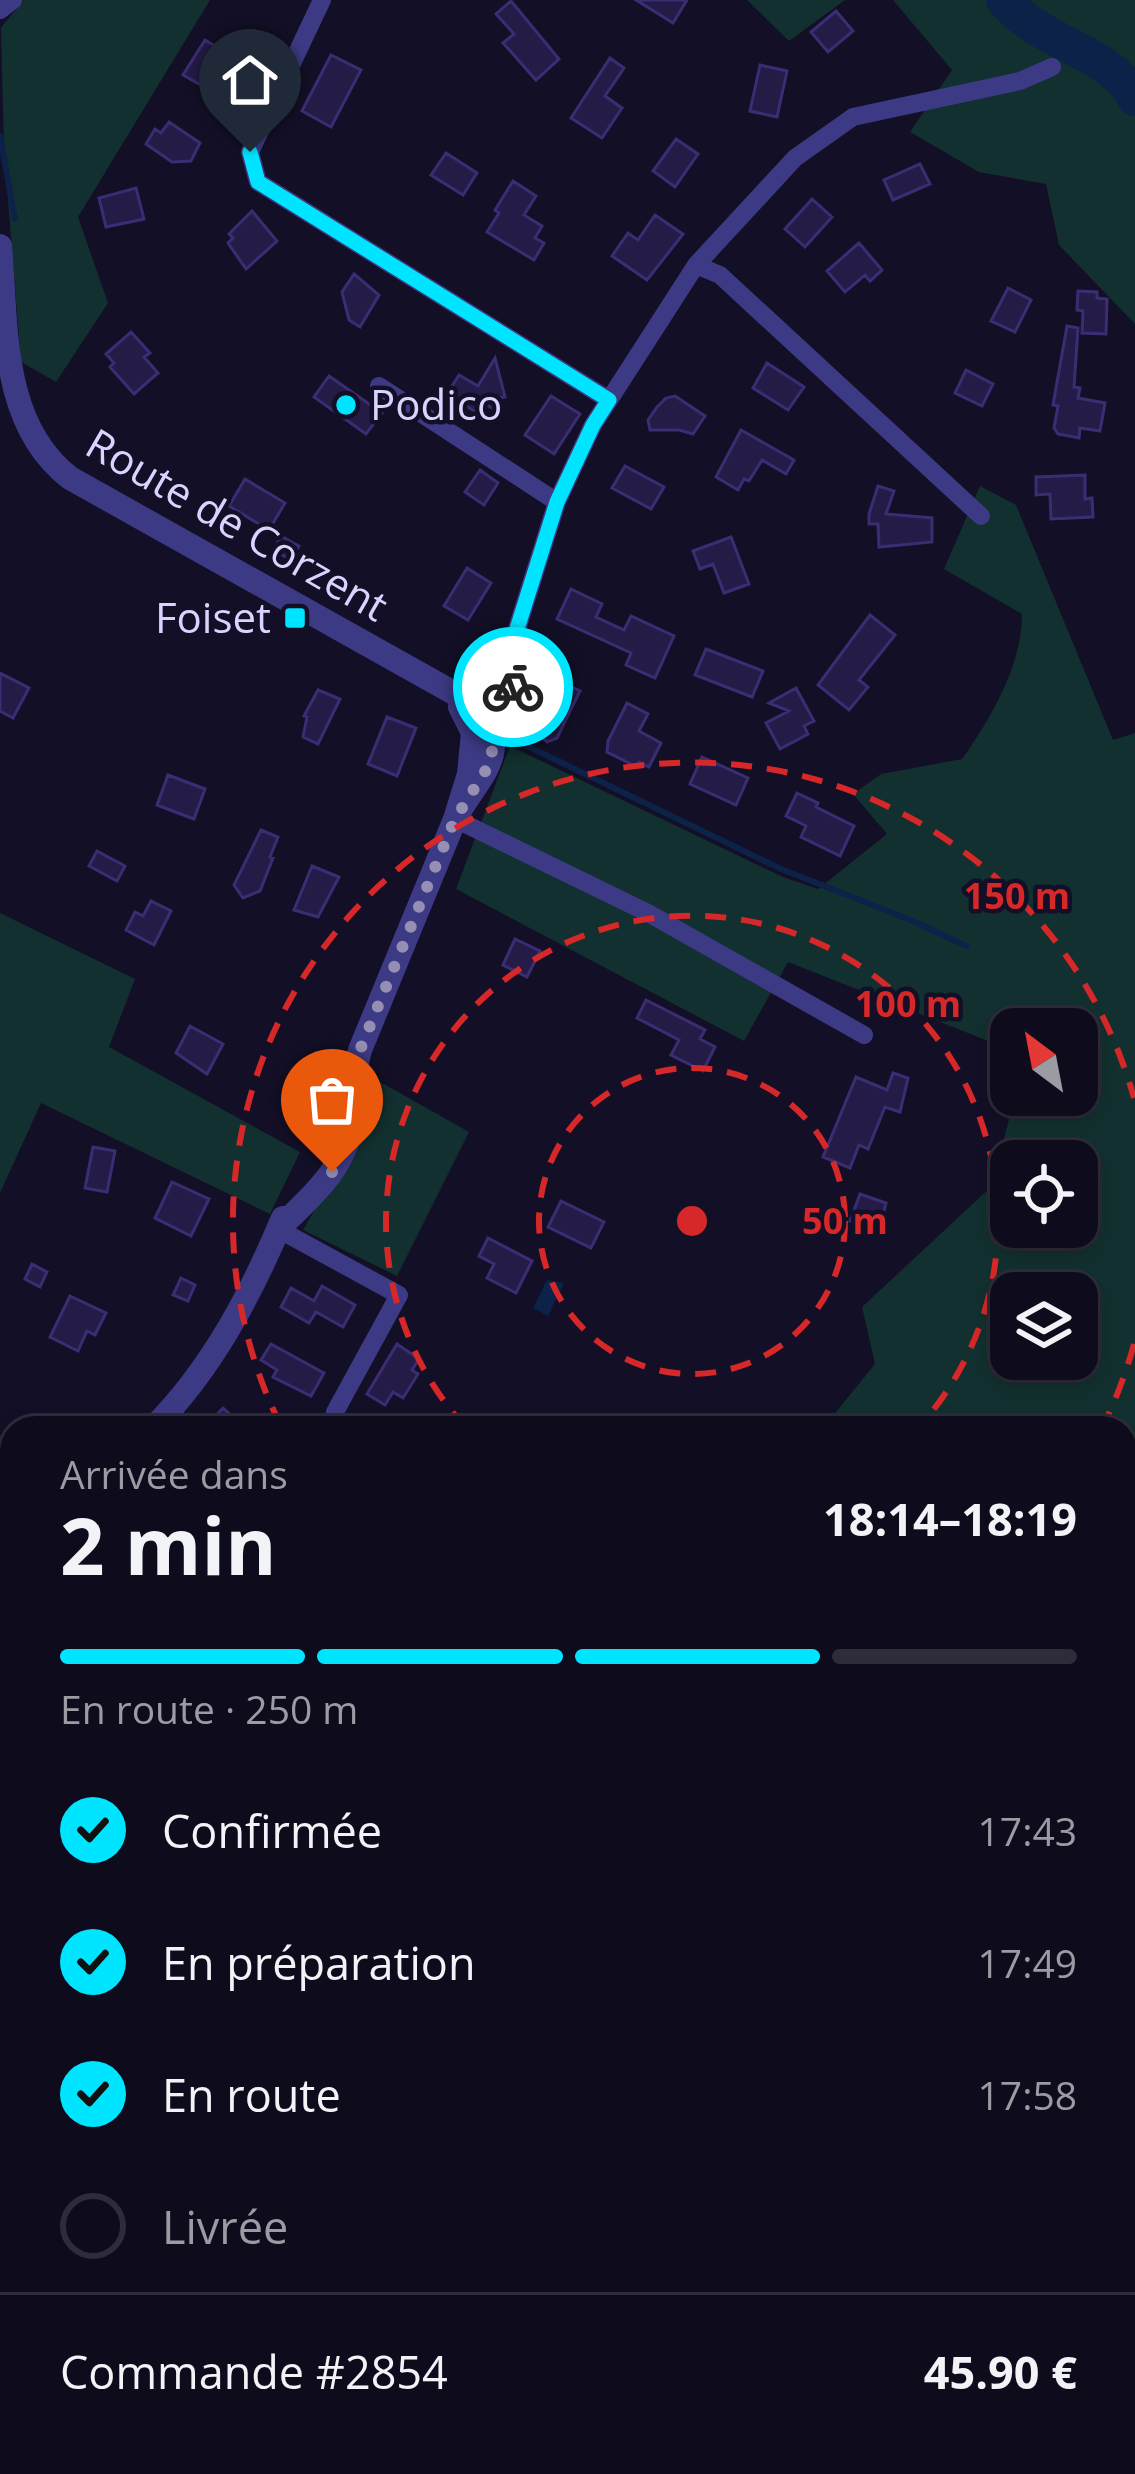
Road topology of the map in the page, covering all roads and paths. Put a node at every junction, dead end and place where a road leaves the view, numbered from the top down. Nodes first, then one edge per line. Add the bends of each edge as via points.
1 (13, 0) edge
2 (322, 0) edge
3 (0, 10) edge
4 (1052, 68) dead end
5 (0, 246) edge
6 (696, 265) junction
7 (379, 386) dead end
8 (609, 400) junction
9 (557, 502) junction
10 (981, 515) dead end
11 (477, 720) junction
12 (455, 819) junction
13 (864, 1035) dead end
14 (278, 1229) junction
15 (335, 1412) dead end
16 (164, 1416) edge

1 - 3 street
2 - 8 street via 250,152 258,182
4 - 6 street via 853,117 795,158
5 - 11 street, Route de Corzent via 17,399 56,466 460,694
6 - 8 street
6 - 10 street via 720,274
7 - 9 street
8 - 9 street
9 - 11 street via 511,648 512,689
11 - 12 street via 493,741 491,762
12 - 13 street via 648,913
12 - 14 street via 342,1083 328,1151
14 - 15 street via 399,1295
14 - 16 street via 227,1333

